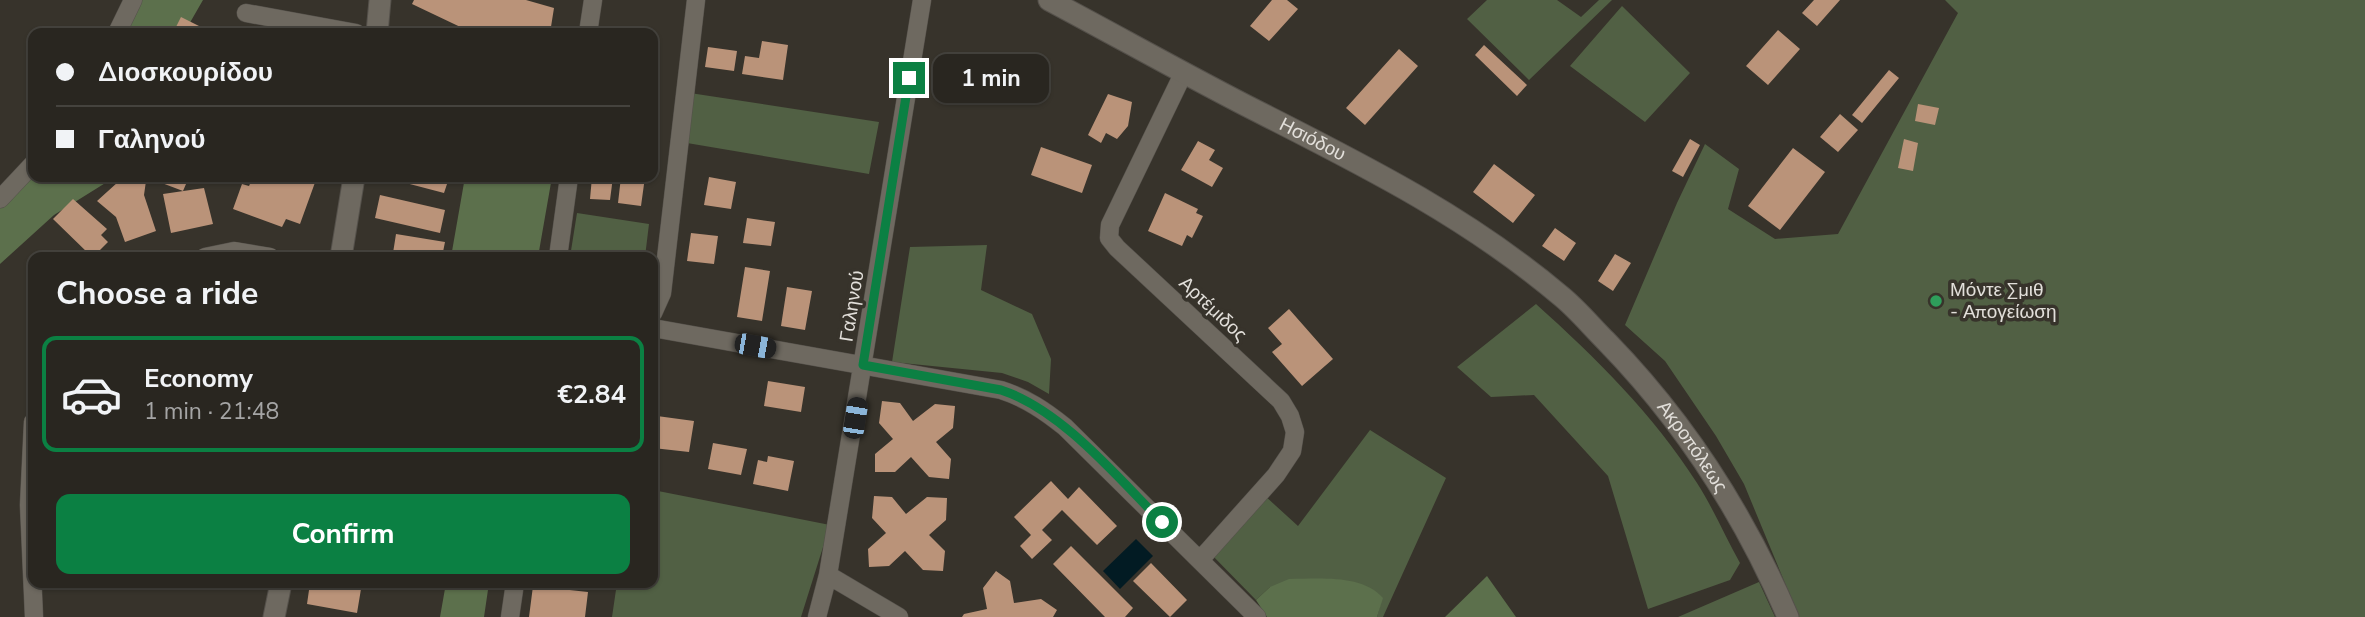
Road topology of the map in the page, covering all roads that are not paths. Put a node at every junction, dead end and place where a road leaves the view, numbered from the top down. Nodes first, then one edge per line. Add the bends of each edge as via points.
1 (133, 0) edge
2 (380, 0) edge
3 (593, 0) edge
4 (696, 0) edge
5 (922, 0) edge
6 (1049, 0) edge
7 (246, 13) dead end
8 (119, 28) edge
9 (328, 28) edge
10 (377, 28) edge
11 (589, 28) edge
12 (1184, 72) junction
13 (28, 169) edge
14 (353, 182) edge
15 (568, 182) edge
16 (0, 199) edge
17 (342, 252) edge
18 (559, 252) edge
19 (1564, 298) joint
20 (658, 302) edge
21 (658, 329) edge
22 (863, 365) junction
23 (1200, 560) junction
24 (828, 575) junction
25 (33, 588) edge
26 (280, 588) edge
27 (514, 588) edge
28 (34, 617) edge
29 (274, 617) edge
30 (510, 617) edge
31 (817, 617) edge
32 (900, 617) edge
33 (1258, 617) edge
34 (1788, 617) edge

1 - 8 street
2 - 10 street
3 - 11 street
4 - 20 street
5 - 22 street, Γαληνού
6 - 12 street, Ησιόδου
7 - 9 street
12 - 19 street, Ησιόδου via 1430,202
12 - 23 street, Αρτέμιδος via 1110,225 1109,237 1281,401 1295,432 1292,451 1276,475
13 - 16 street
14 - 17 street
15 - 18 street
19 - 34 street, Ακροπόλεως via 1639,375 1692,442 1749,536
21 - 22 street
22 - 23 street via 1001,390 1038,406
22 - 24 street, Γαληνού
23 - 33 street
24 - 31 street, Γαληνού
24 - 32 street
25 - 28 street
26 - 29 street
27 - 30 street

